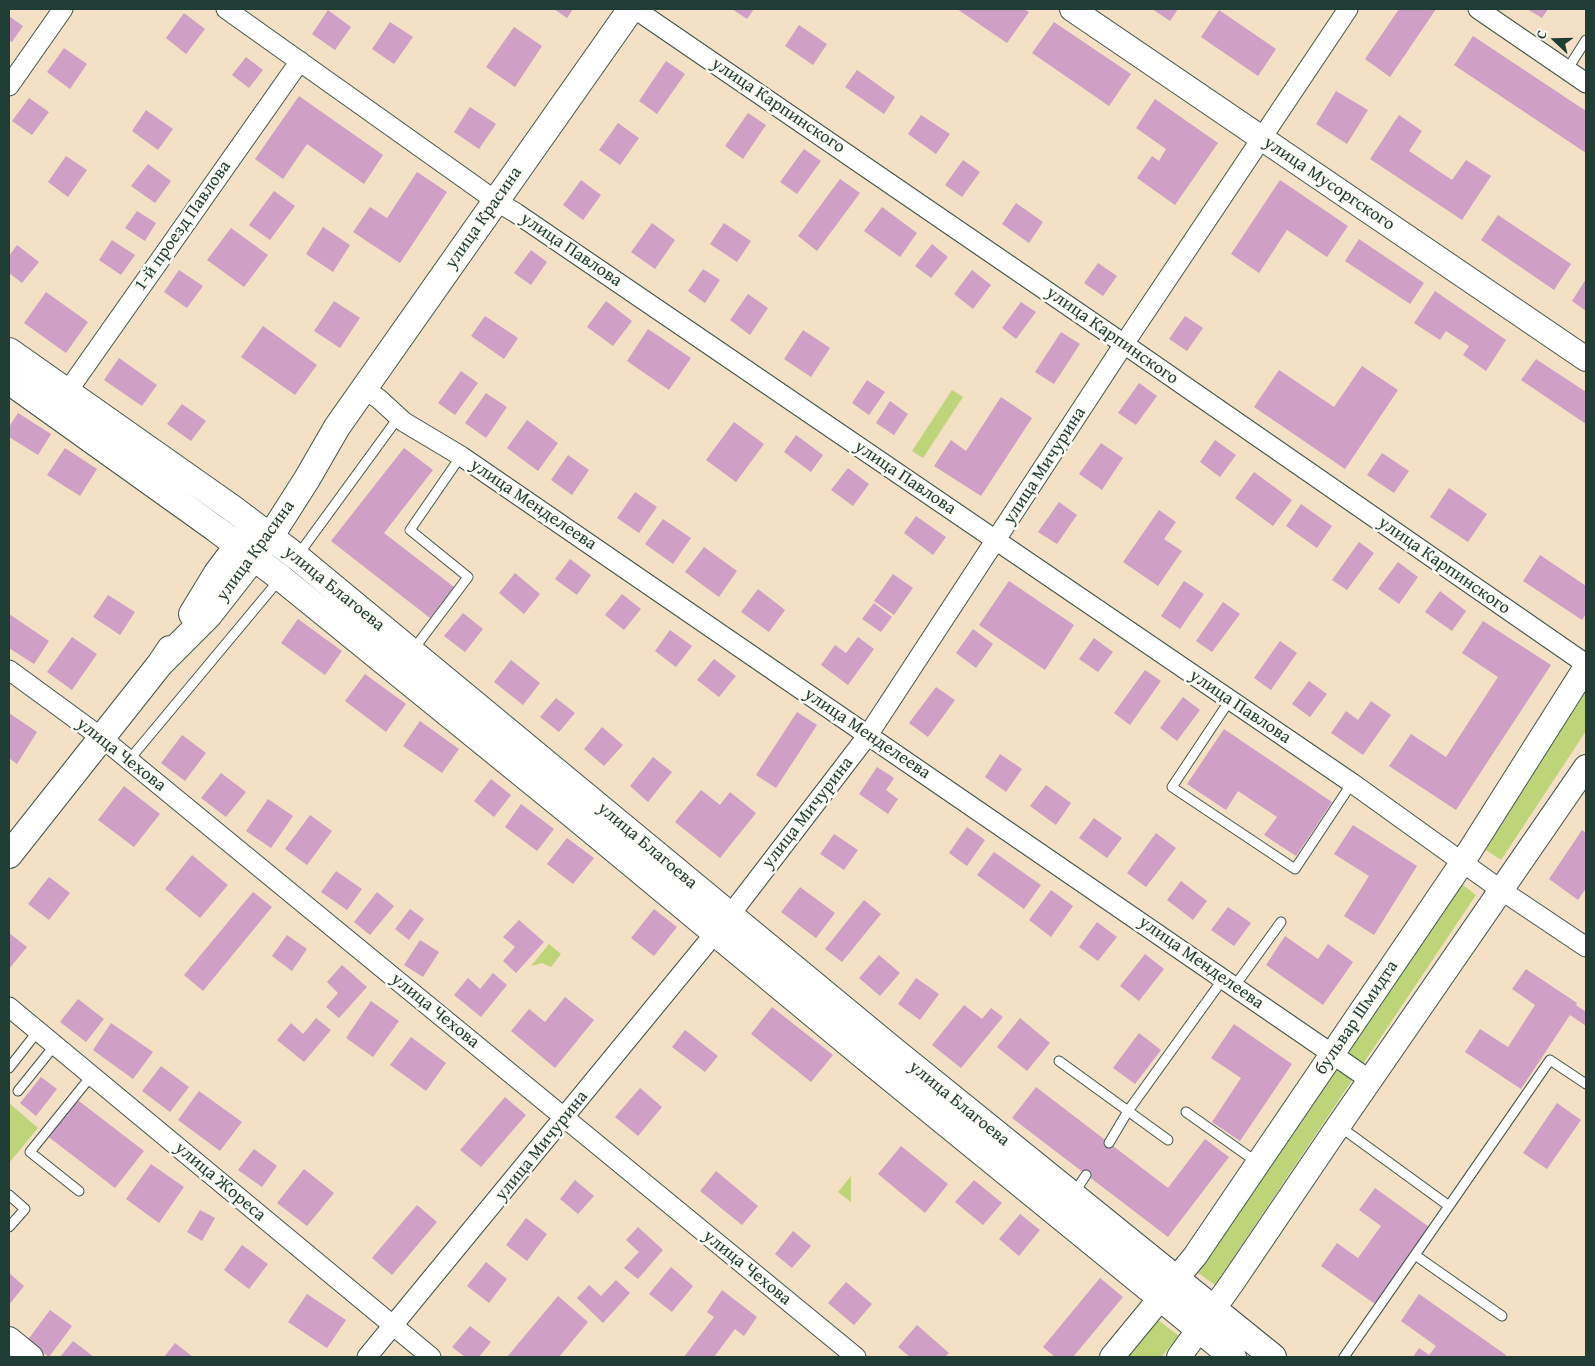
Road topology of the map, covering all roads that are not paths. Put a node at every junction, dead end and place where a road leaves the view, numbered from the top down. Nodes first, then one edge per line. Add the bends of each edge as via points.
1 (63, 9) edge
2 (226, 9) edge
3 (630, 9) edge
4 (635, 9) edge
5 (1072, 9) edge
6 (1348, 9) edge
7 (1478, 9) edge
8 (1586, 40) edge
9 (300, 61) junction
10 (1567, 70) junction
11 (1586, 83) edge
12 (9, 86) edge
13 (1262, 138) junction
14 (496, 201) junction
15 (1124, 344) junction
16 (9, 351) edge
17 (1586, 359) edge
18 (9, 381) edge
19 (364, 389) junction
20 (67, 392) junction
21 (398, 418) junction
22 (461, 456) junction
23 (262, 531) junction
24 (996, 540) junction
25 (246, 552) junction
26 (297, 557) junction
27 (281, 578) junction
28 (412, 653) junction
29 (1586, 666) edge
30 (9, 670) edge
31 (1230, 700) junction
32 (868, 735) junction
33 (102, 738) junction
34 (129, 760) junction
35 (1586, 767) edge
36 (1352, 783) junction
37 (9, 855) edge
38 (1462, 863) junction
39 (1501, 890) junction
40 (1281, 922) dead end
41 (731, 926) junction
42 (1586, 947) edge
43 (1229, 983) junction
44 (9, 1007) edge
45 (38, 1031) junction
46 (55, 1045) junction
47 (1332, 1054) junction
48 (1059, 1061) dead end
49 (9, 1068) edge
50 (92, 1075) junction
51 (1370, 1080) junction
52 (1586, 1084) edge
53 (18, 1091) dead end
54 (1128, 1111) junction
55 (1186, 1112) dead end
56 (565, 1118) junction
57 (1339, 1125) junction
58 (1168, 1140) dead end
59 (1109, 1143) dead end
60 (1258, 1164) junction
61 (79, 1191) dead end
62 (9, 1195) edge
63 (1449, 1206) junction
64 (9, 1227) edge
65 (1415, 1255) junction
66 (1168, 1289) junction
67 (1502, 1316) dead end
68 (1206, 1320) junction
69 (393, 1326) junction
70 (9, 1339) edge
71 (31, 1357) edge
72 (367, 1357) edge
73 (431, 1357) edge
74 (856, 1357) edge
75 (1112, 1357) edge
76 (1179, 1357) edge
77 (1233, 1357) edge
78 (1272, 1357) edge
79 (1344, 1357) edge

1 - 12 street
2 - 9 street, улица Павлова
3 - 14 main road, улица Красина
4 - 15 street, улица Карпинского
5 - 13 street, улица Мусоргского
6 - 13 street, улица Мичурина
7 - 10 street
8 - 10 lane
9 - 14 street, улица Павлова
9 - 20 street, 1-й проезд Павлова
10 - 11 street
13 - 15 street, улица Мичурина
13 - 17 street, улица Мусоргского
14 - 19 main road, улица Красина
14 - 24 street, улица Павлова
15 - 24 street, улица Мичурина
15 - 29 street, улица Карпинского
16 - 20 main road, улица Благоева
18 - 25 main road, улица Благоева
19 - 21 street, улица Менделеева
19 - 23 main road, улица Красина via 307,479
20 - 23 main road, улица Благоева
21 - 22 street, улица Менделеева
21 - 26 lane
22 - 28 lane via 410,530 468,577
22 - 32 street, улица Менделеева
23 - 25 main road, улица Красина
23 - 26 main road, улица Благоева
24 - 31 street, улица Павлова
24 - 32 street, улица Мичурина
25 - 27 main road, улица Благоева
25 - 33 main road, улица Красина via 217,573 160,664
26 - 28 main road, улица Благоева
27 - 34 lane
27 - 41 main road, улица Благоева via 694,916 706,922 722,920
28 - 41 main road, улица Благоева
29 - 38 street, бульвар Шмидта
30 - 33 street, улица Чехова
31 - 36 street, улица Павлова
31 - 36 lane via 1172,787 1295,869
32 - 41 street, улица Мичурина
32 - 43 street, улица Менделеева
33 - 34 street, улица Чехова
33 - 37 main road, улица Красина
34 - 56 street, улица Чехова
35 - 39 street
36 - 38 street, улица Павлова
38 - 39 street, улица Павлова
38 - 47 street, бульвар Шмидта
39 - 42 street, улица Павлова
39 - 51 street
40 - 43 lane
41 - 56 street, улица Мичурина
41 - 66 main road, улица Благоева
41 - 66 main road, улица Благоева via 892,1049 1079,1185
43 - 47 street, улица Менделеева
43 - 54 lane
44 - 45 street, улица Жореса
45 - 46 street, улица Жореса
45 - 49 lane
46 - 50 street, улица Жореса
46 - 53 lane
47 - 51 street, улица Менделеева
47 - 60 street, бульвар Шмидта
48 - 54 lane
50 - 61 lane via 30,1152
50 - 69 street, улица Жореса
51 - 57 street
52 - 63 lane via 1550,1060
54 - 58 lane
54 - 59 lane
55 - 60 lane
56 - 69 street, улица Мичурина
56 - 74 street, улица Чехова
57 - 63 lane
57 - 68 street
60 - 66 street, бульвар Шмидта via 1195,1256
62 - 64 lane via 25,1209
63 - 65 lane
65 - 67 lane
65 - 79 lane
66 - 68 main road, улица Благоева
66 - 75 street, бульвар Шмидта
68 - 76 street
68 - 77 main road, улица Благоева
68 - 78 main road, улица Благоева
69 - 72 street, улица Мичурина
69 - 73 street, улица Жореса
70 - 71 street

